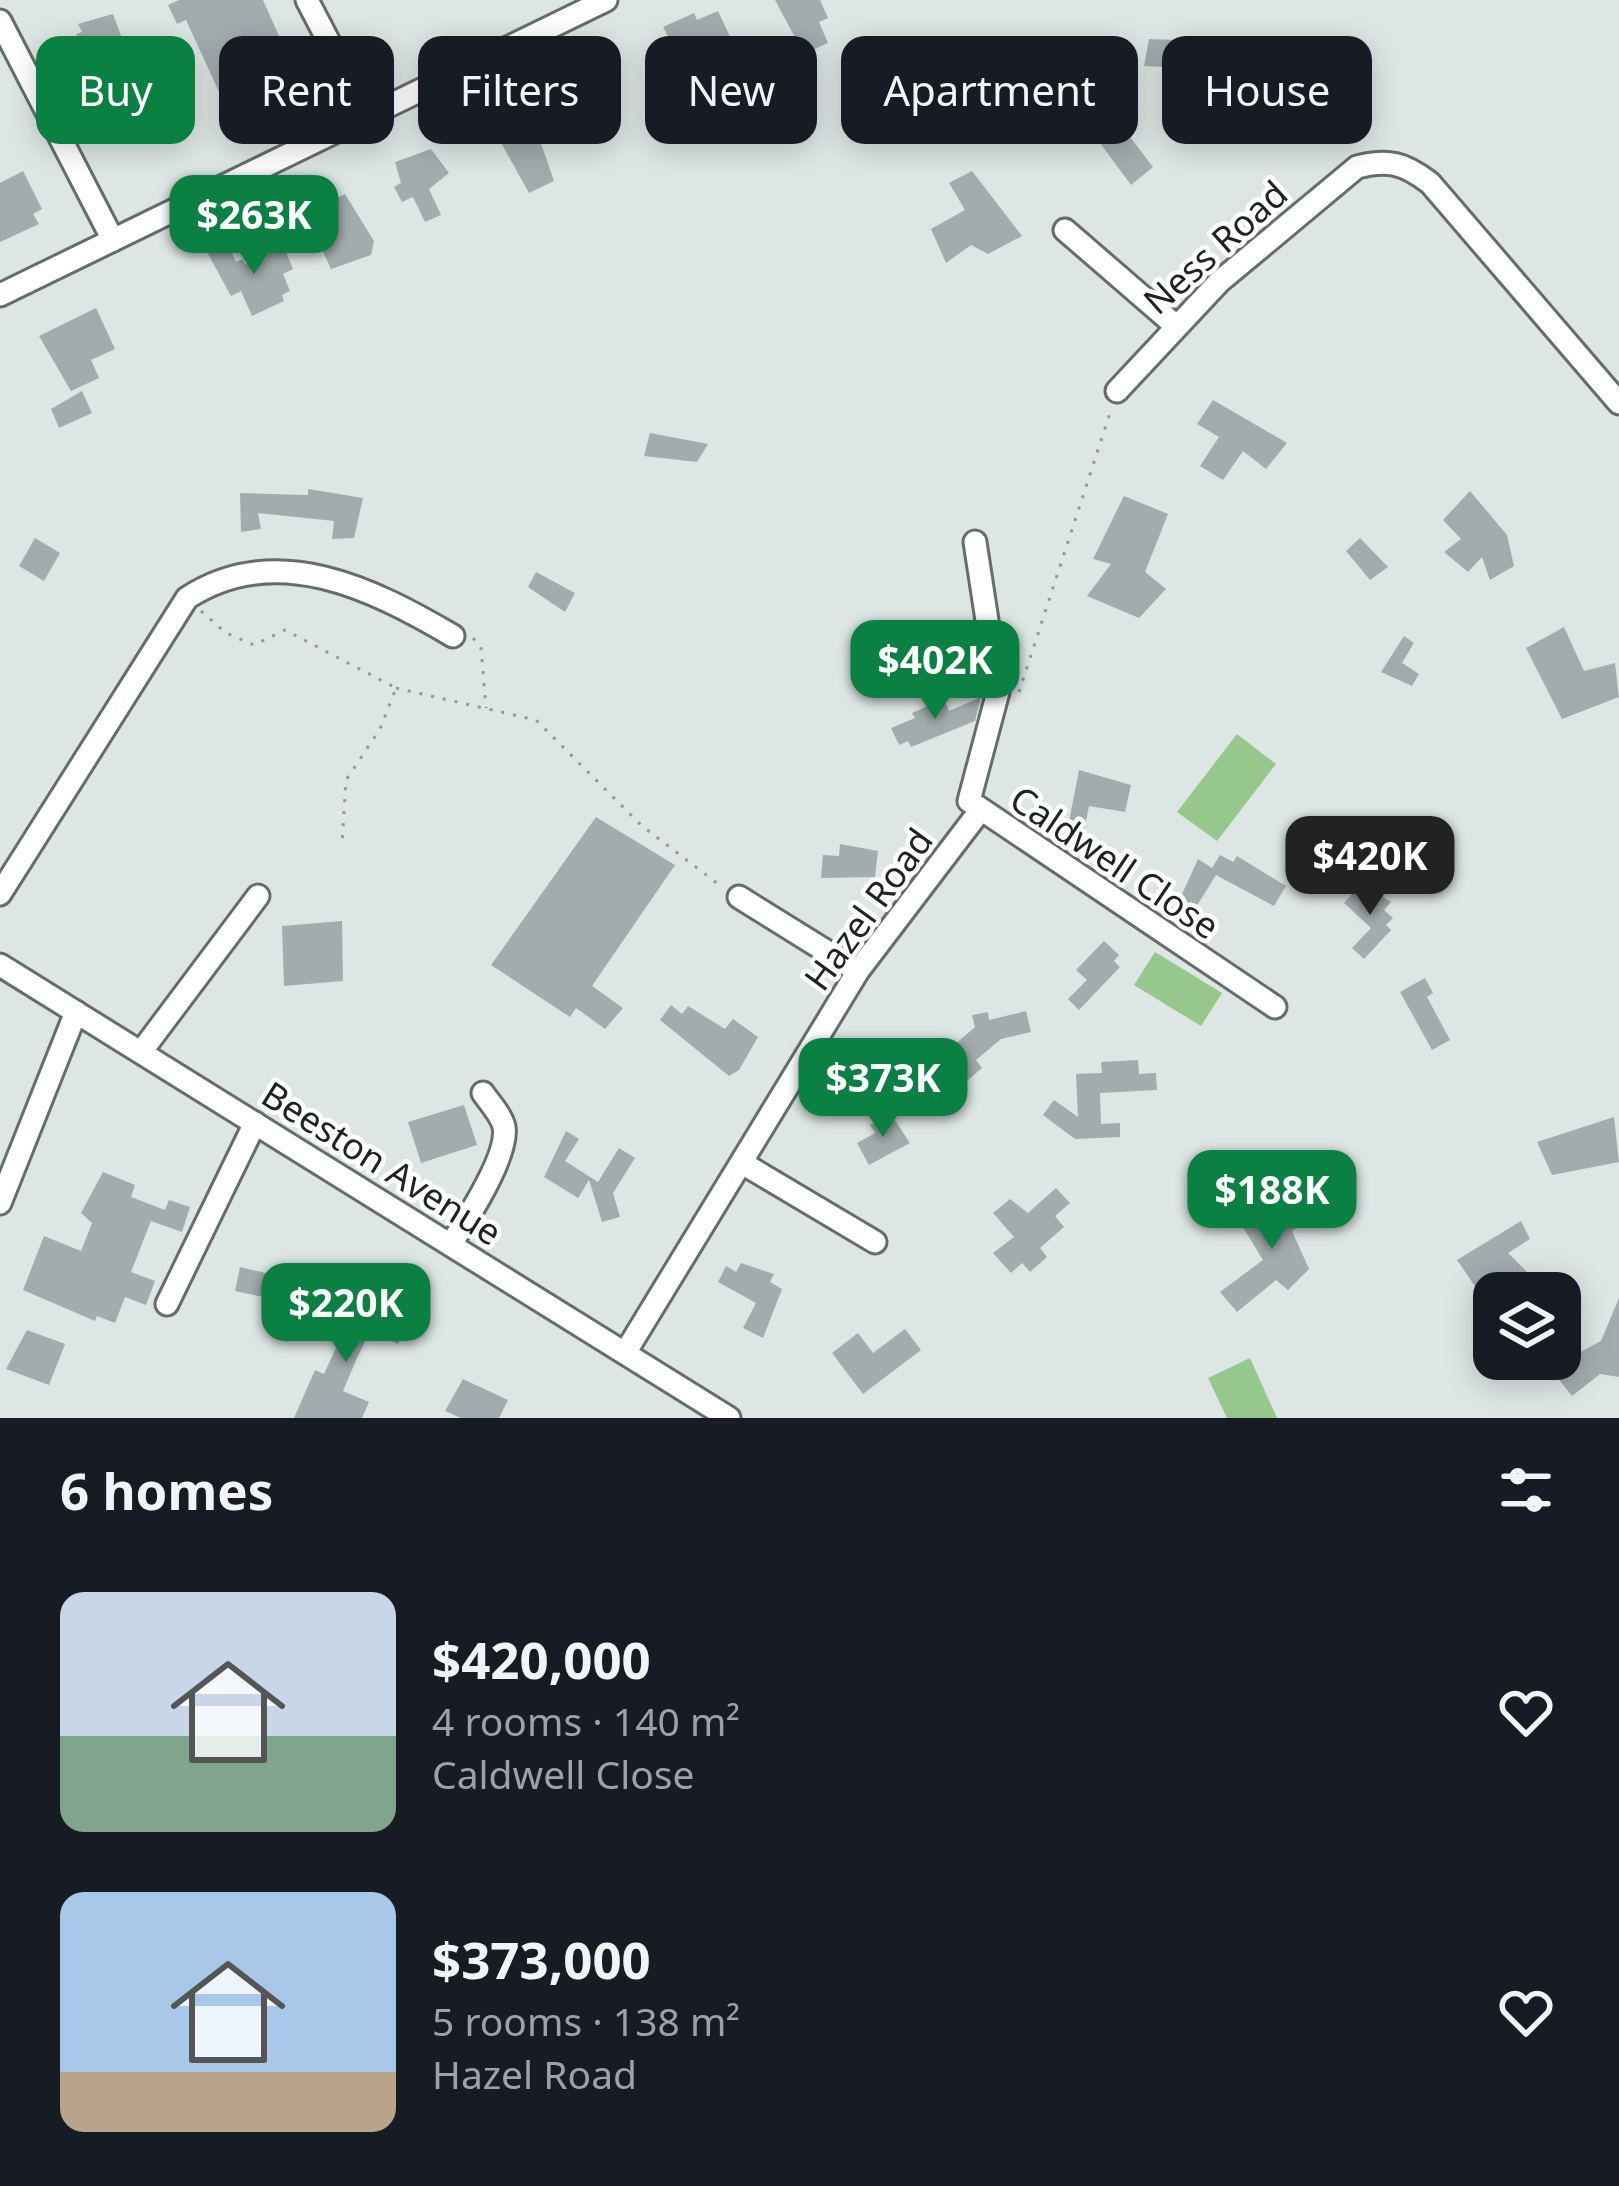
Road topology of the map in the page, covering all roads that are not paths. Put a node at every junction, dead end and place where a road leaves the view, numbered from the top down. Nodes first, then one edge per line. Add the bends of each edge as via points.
1 (307, 0) edge
2 (606, 0) edge
3 (0, 21) edge
4 (326, 36) edge
5 (394, 104) edge
6 (312, 144) edge
7 (1065, 230) dead end
8 (113, 240) junction
9 (0, 295) edge
10 (1176, 326) junction
11 (1117, 392) road end
12 (1619, 403) edge
13 (975, 542) dead end
14 (453, 636) road end
15 (980, 812) junction
16 (0, 894) edge
17 (258, 896) dead end
18 (739, 896) road end
19 (0, 965) edge
20 (858, 971) junction
21 (1275, 1007) dead end
22 (76, 1012) junction
23 (141, 1052) junction
24 (483, 1093) dead end
25 (255, 1123) junction
26 (742, 1163) junction
27 (0, 1203) edge
28 (875, 1242) dead end
29 (451, 1244) junction
30 (167, 1304) dead end
31 (626, 1353) junction
32 (729, 1418) edge

1 - 4 street
2 - 5 street
3 - 8 street
6 - 8 street
7 - 10 street
8 - 9 street
10 - 11 street, Ness Road
10 - 12 street, Ness Road via 1357,167 1385,160 1430,183
13 - 15 street via 998,692 968,789
14 - 16 street via 341,578 230,578 187,598
15 - 20 street, Hazel Road
15 - 21 street, Caldwell Close
17 - 23 street
18 - 20 street
19 - 22 street, Beeston Avenue
20 - 26 street, Hazel Road
22 - 23 street, Beeston Avenue
22 - 27 street
23 - 25 street, Beeston Avenue
24 - 29 street via 504,1126 502,1141
25 - 29 street, Beeston Avenue
25 - 30 street
26 - 28 street
26 - 31 street, Hazel Road
29 - 31 street, Beeston Avenue
31 - 32 street, Beeston Avenue

